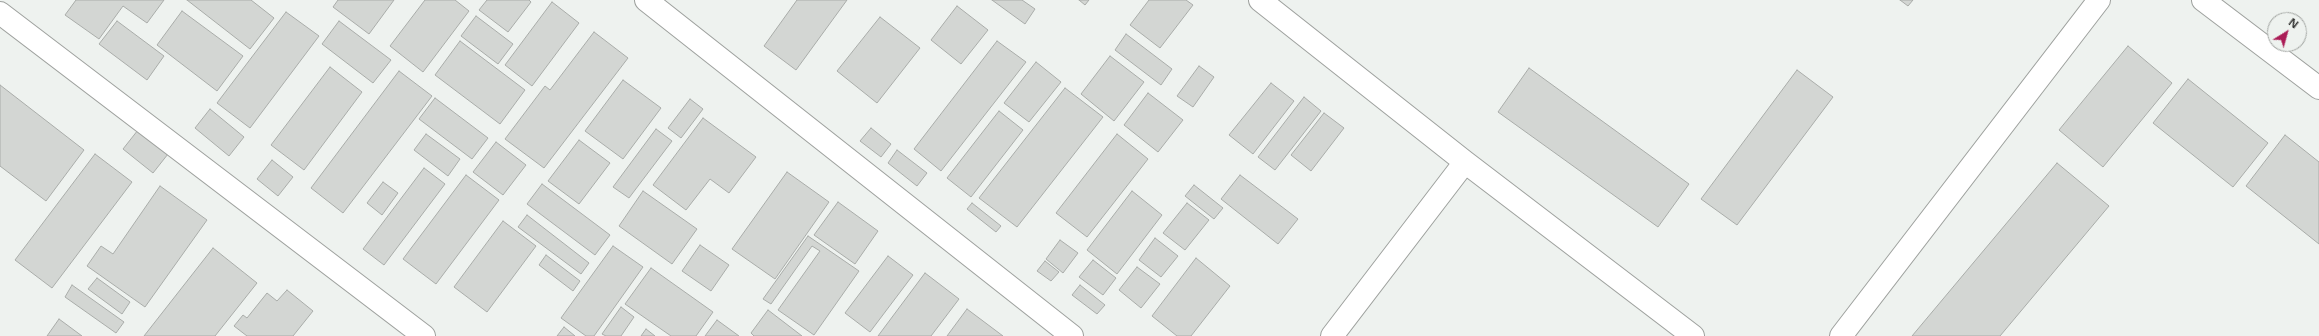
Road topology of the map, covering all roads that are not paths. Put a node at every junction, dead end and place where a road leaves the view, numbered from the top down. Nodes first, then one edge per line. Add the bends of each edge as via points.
1 (646, 0) edge
2 (1260, 0) edge
3 (2099, 0) edge
4 (2203, 0) edge
5 (0, 13) edge
6 (2319, 88) edge
7 (1465, 162) junction
8 (424, 336) edge
9 (1072, 336) edge
10 (1332, 336) edge
11 (1693, 336) edge
12 (1841, 336) edge

1 - 9 street
2 - 7 street
3 - 12 street
4 - 6 street
5 - 8 street
7 - 10 street
7 - 11 street

